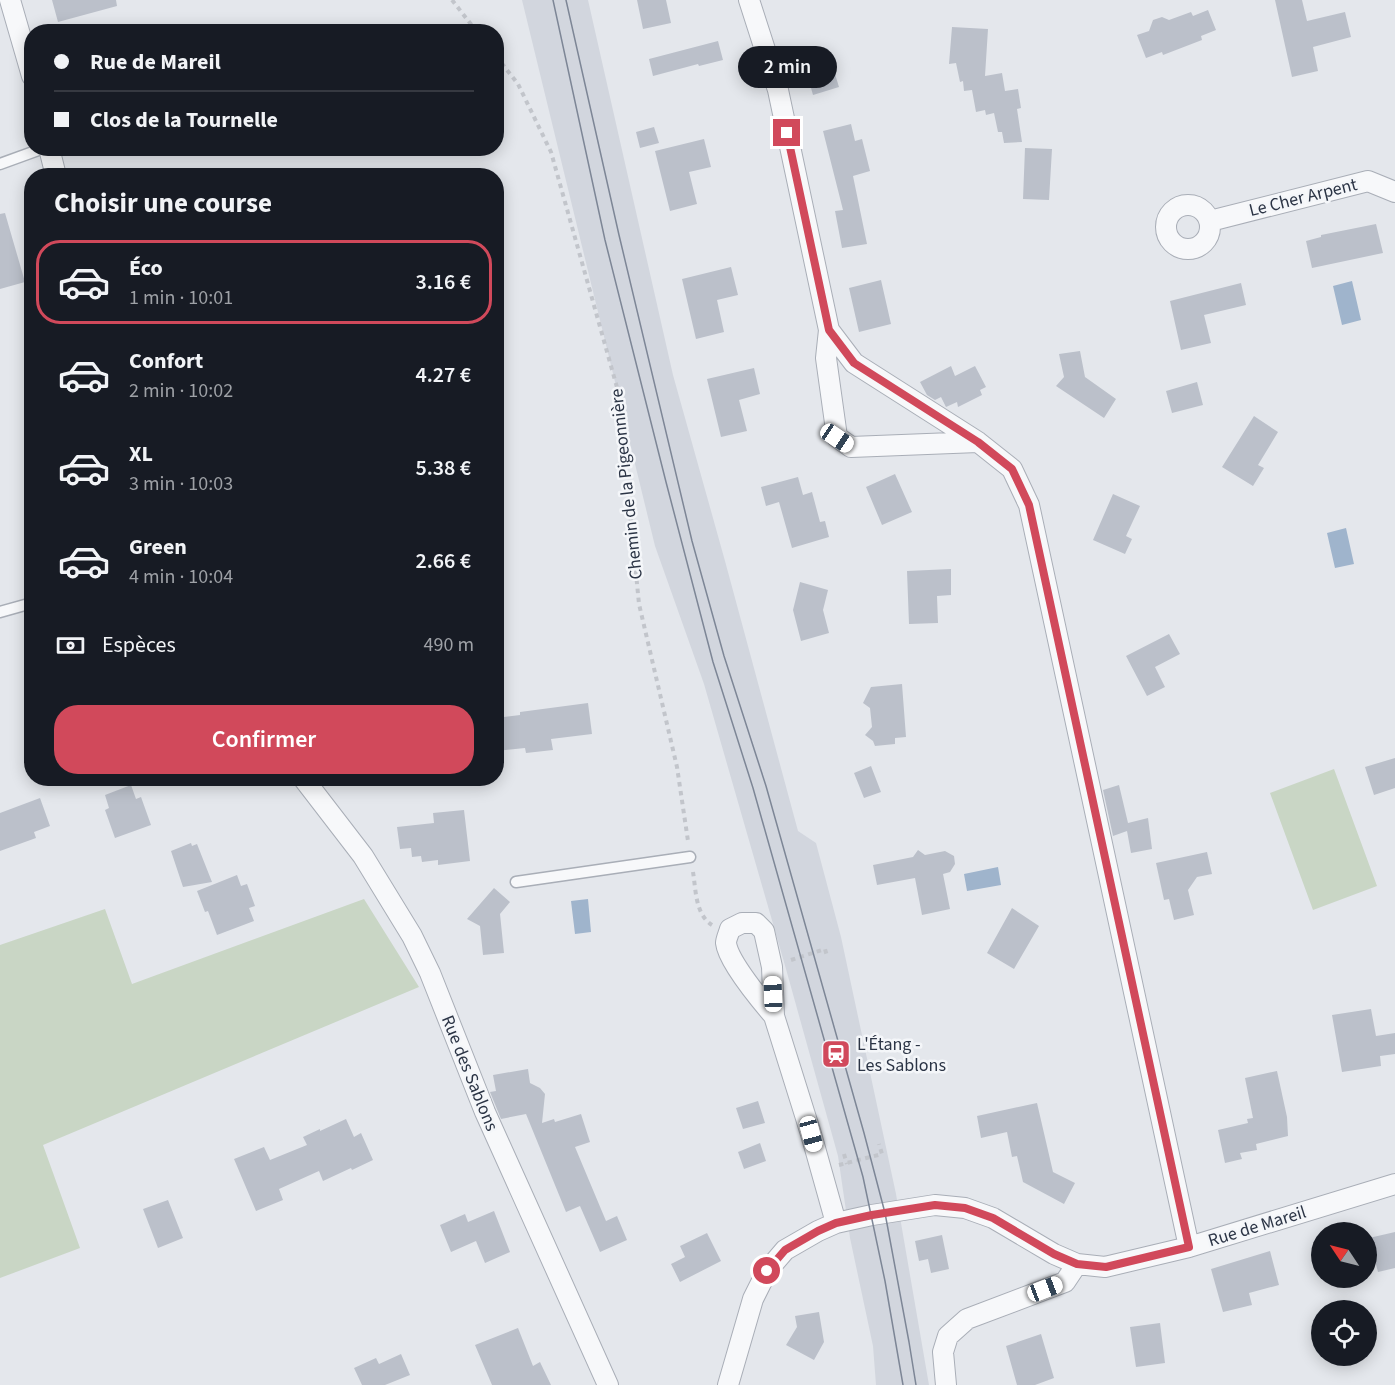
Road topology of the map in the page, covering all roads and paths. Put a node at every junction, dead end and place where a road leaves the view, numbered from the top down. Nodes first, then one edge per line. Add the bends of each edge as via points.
1 (10, 0) edge
2 (452, 0) edge
3 (749, 0) edge
4 (471, 24) edge
5 (24, 48) edge
6 (504, 66) edge
7 (24, 155) edge
8 (0, 164) edge
9 (1395, 192) edge
10 (1210, 221) dead end
11 (829, 330) junction
12 (978, 442) junction
13 (24, 605) edge
14 (0, 612) edge
15 (309, 786) edge
16 (690, 857) junction
17 (516, 882) dead end
18 (728, 936) junction
19 (827, 956) dead end
20 (792, 967) dead end
21 (774, 1016) junction
22 (879, 1144) dead end
23 (844, 1154) dead end
24 (847, 1164) junction
25 (821, 1169) junction
26 (1395, 1184) edge
27 (836, 1223) junction
28 (1189, 1247) junction
29 (1077, 1264) junction
30 (608, 1385) edge
31 (728, 1385) edge
32 (946, 1385) edge

1 - 5 street
2 - 4 path
3 - 11 street via 778,90
6 - 16 path, Chemin de la Pigeonnière via 518,84 551,152 618,391 639,604 677,767
7 - 8 lane
9 - 10 street, Le Cher Arpent via 1368,181
11 - 12 street via 854,363
11 - 12 street via 826,358 837,438 851,447
12 - 28 street via 1012,469 1029,505
13 - 14 lane
15 - 30 street, Rue des Sablons via 363,856 412,936 485,1112
16 - 17 lane
16 - 18 path, Chemin de la Pigeonnière via 700,913 705,921
18 - 21 street via 730,954
18 - 21 street via 730,929 742,923 756,923 764,930 773,972
19 - 20 path via 825,949 790,960
21 - 25 street
22 - 24 path via 882,1154
23 - 24 path
24 - 25 path
25 - 27 street
26 - 28 street, Rue de Mareil
27 - 29 street, Rue de Mareil via 935,1205 965,1208 993,1218
27 - 31 street, Rue de Mareil via 785,1250 767,1271 753,1299
28 - 29 street, Rue de Mareil via 1106,1267
29 - 32 street via 1065,1282 967,1319 948,1336 943,1352

